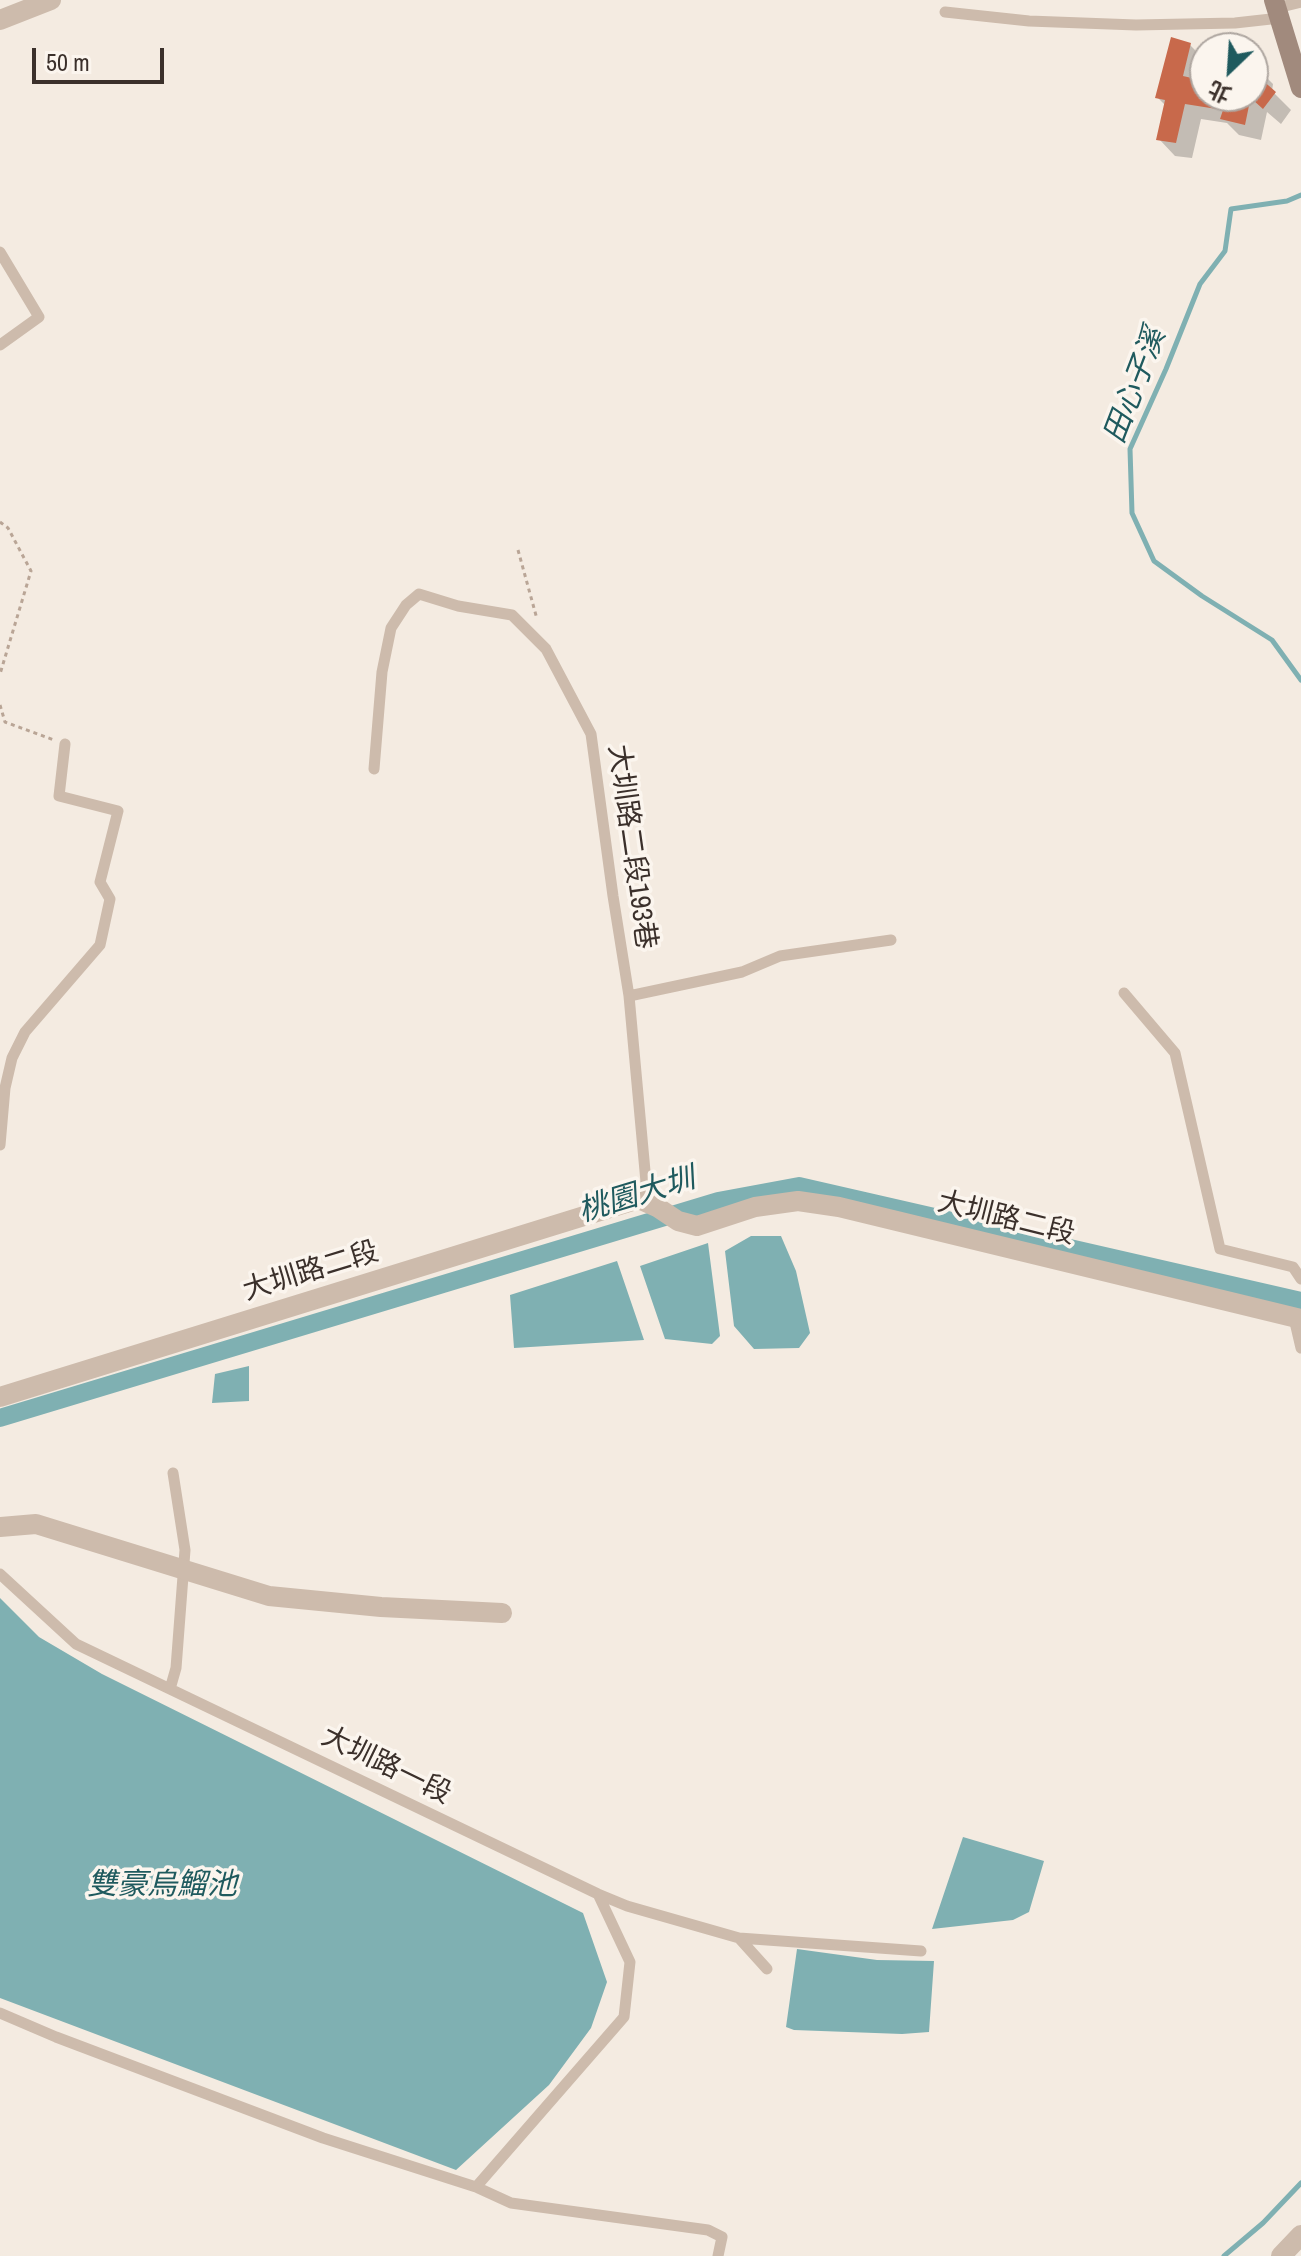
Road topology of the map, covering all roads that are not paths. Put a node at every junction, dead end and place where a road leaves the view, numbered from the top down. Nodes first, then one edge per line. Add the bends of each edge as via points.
1 (51, 0) edge
2 (1301, 2) edge
3 (1277, 9) edge
4 (945, 12) dead end
5 (0, 20) edge
6 (1301, 88) edge
7 (0, 252) edge
8 (0, 345) edge
9 (65, 744) road end
10 (374, 769) dead end
11 (891, 940) dead end
12 (1124, 993) dead end
13 (629, 996) junction
14 (0, 1145) edge
15 (639, 1199) junction
16 (1301, 1279) edge
17 (1298, 1318) edge
18 (1301, 1348) edge
19 (0, 1397) edge
20 (173, 1473) dead end
21 (0, 1527) edge
22 (184, 1571) junction
23 (0, 1574) edge
24 (502, 1613) dead end
25 (170, 1689) junction
26 (598, 1894) junction
27 (739, 1938) junction
28 (921, 1951) dead end
29 (767, 1969) dead end
30 (0, 2013) edge
31 (476, 2187) junction
32 (1301, 2235) edge
33 (718, 2256) edge
34 (1281, 2256) edge

1 - 5 street
2 - 3 lane
3 - 4 lane via 1235,23 1136,25
3 - 6 main road
7 - 8 lane via 39,317
9 - 14 lane via 59,796 118,811 100,882 110,899 100,945 25,1032 12,1058
10 - 13 lane, 大圳路二段193巷 via 382,672 391,628 406,605 419,594 512,615 546,649 591,734
11 - 13 lane via 780,956 742,972
12 - 16 lane via 1175,1053 1220,1249 1293,1267
13 - 15 lane, 大圳路二段193巷 via 646,1182
15 - 17 street, 大圳路二段 via 697,1226 755,1207 798,1201 839,1207
15 - 19 street, 大圳路二段
17 - 18 lane
20 - 22 lane
21 - 22 street via 36,1524
22 - 24 street via 269,1596
22 - 25 lane
23 - 25 lane, 大圳路一段 via 76,1644
25 - 26 lane, 大圳路一段
26 - 27 lane, 大圳路一段
26 - 31 lane via 630,1962 624,2017
27 - 28 lane, 大圳路一段
27 - 29 lane
30 - 31 lane via 323,2138
31 - 33 lane via 511,2203 708,2230 722,2237
32 - 34 street

